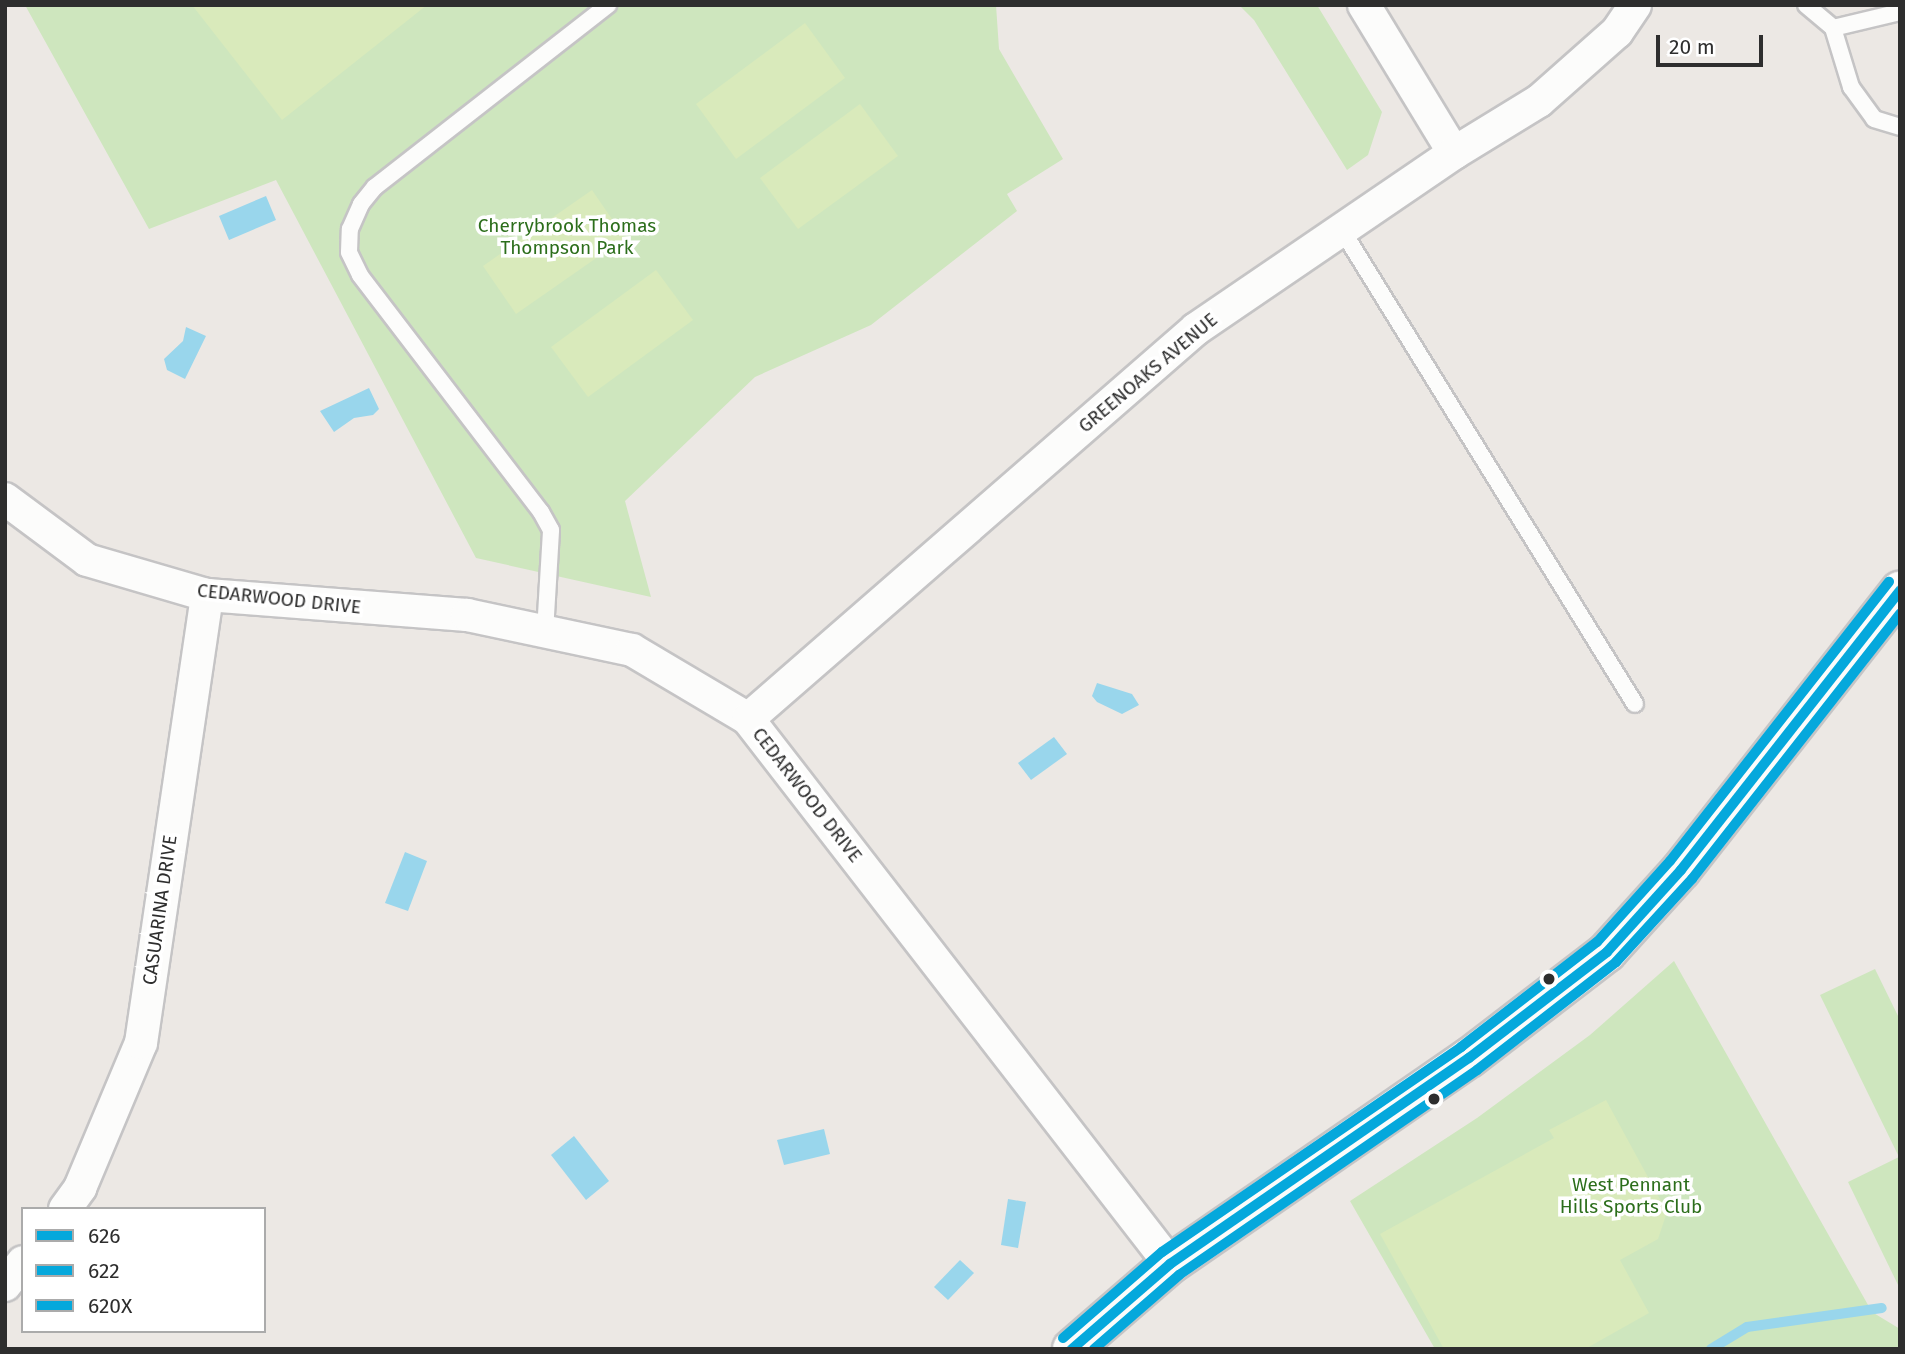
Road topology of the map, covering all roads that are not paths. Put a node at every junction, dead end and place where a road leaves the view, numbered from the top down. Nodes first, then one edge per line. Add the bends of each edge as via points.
1 (608, 5) edge
2 (1364, 5) edge
3 (1635, 5) edge
4 (1806, 5) edge
5 (1900, 12) edge
6 (1833, 28) junction
7 (1900, 127) edge
8 (1454, 153) junction
9 (1342, 230) junction
10 (5, 499) edge
11 (1900, 591) edge
12 (207, 595) junction
13 (545, 632) junction
14 (1635, 704) dead end
15 (748, 719) junction
16 (66, 1207) edge
17 (1170, 1264) junction
18 (21, 1265) edge
19 (5, 1285) edge
20 (1072, 1349) edge

1 - 13 lane via 375,187 350,229 349,252 360,275 551,530
2 - 8 street
3 - 8 street, GREENOAKS AVENUE via 1617,32 1539,102
4 - 6 lane
5 - 6 lane
6 - 7 lane via 1851,87 1874,119
8 - 9 street, GREENOAKS AVENUE
9 - 14 lane
9 - 15 street, GREENOAKS AVENUE via 1196,329
10 - 12 street, CEDARWOOD DRIVE via 87,560
11 - 17 main road via 1681,870 1607,951 1469,1058
12 - 13 street, CEDARWOOD DRIVE via 467,615
12 - 16 street, CASUARINA DRIVE via 141,1043 80,1188
13 - 15 street, CEDARWOOD DRIVE via 632,650
15 - 17 street, CEDARWOOD DRIVE
17 - 20 main road
18 - 19 street

